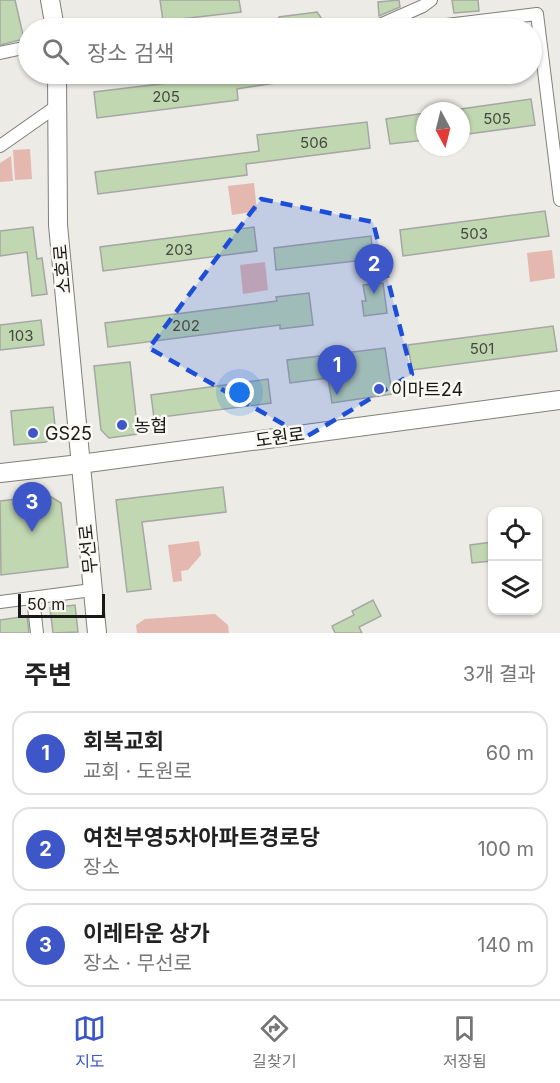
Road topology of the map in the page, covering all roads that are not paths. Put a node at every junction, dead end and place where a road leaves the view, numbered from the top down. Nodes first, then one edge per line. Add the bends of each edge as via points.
1 (50, 0) edge
2 (431, 0) edge
3 (53, 18) edge
4 (396, 18) edge
5 (504, 18) edge
6 (538, 18) edge
7 (542, 39) edge
8 (18, 49) edge
9 (0, 53) edge
10 (57, 84) edge
11 (554, 100) edge
12 (57, 106) junction
13 (0, 146) edge
14 (560, 200) edge
15 (560, 400) edge
16 (80, 464) junction
17 (0, 473) edge
18 (93, 590) junction
19 (33, 598) junction
20 (0, 602) edge
21 (37, 633) edge
22 (97, 633) edge

1 - 3 street
2 - 4 street
5 - 6 street via 537,14
7 - 11 street
8 - 9 street
10 - 12 street, 소호로
11 - 14 street
12 - 13 street
12 - 16 street, 소호로 via 58,225
15 - 16 street, 도원로
16 - 17 street, 도원로
16 - 18 street, 무선로
18 - 19 street
18 - 22 street, 무선로
19 - 20 street
19 - 21 street

